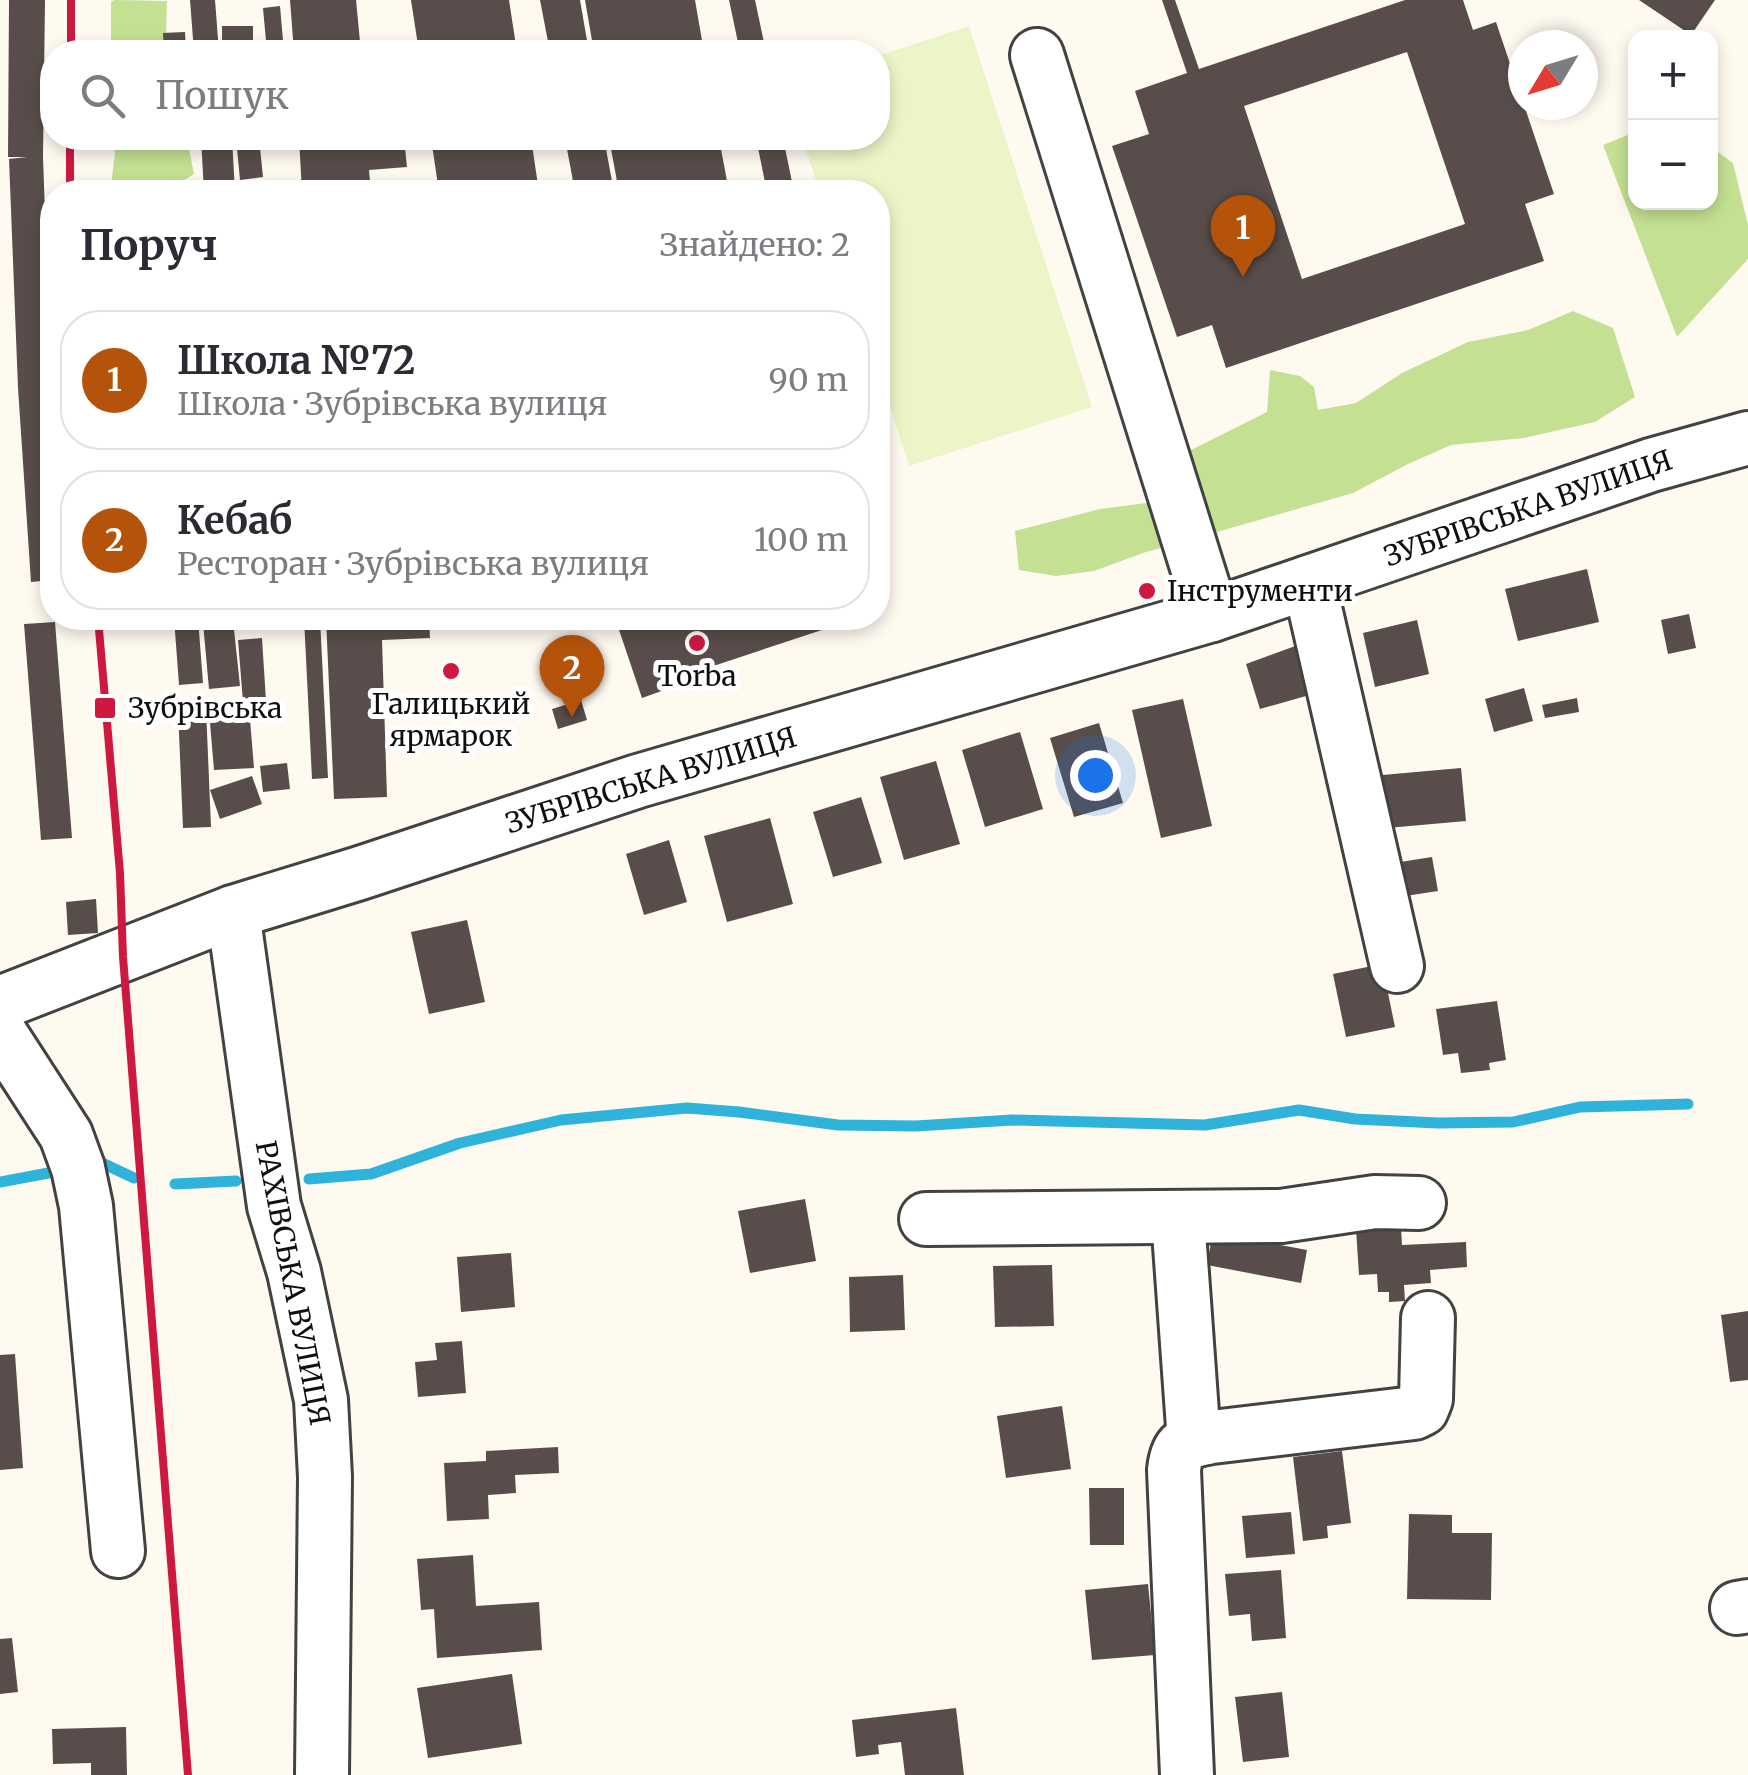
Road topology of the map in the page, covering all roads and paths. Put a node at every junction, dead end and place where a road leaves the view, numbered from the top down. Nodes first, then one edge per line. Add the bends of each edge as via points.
1 (1037, 55) dead end
2 (1748, 438) edge
3 (1309, 582) junction
4 (1212, 614) junction
5 (233, 912) junction
6 (1397, 966) dead end
7 (0, 1003) edge
8 (0, 1033) edge
9 (1419, 1203) dead end
10 (1178, 1218) junction
11 (926, 1219) dead end
12 (1428, 1318) dead end
13 (1194, 1440) junction
14 (118, 1551) dead end
15 (322, 1775) edge
16 (1187, 1775) edge

1 - 4 street
2 - 3 street, ЗУБРІВСЬКА ВУЛИЦЯ
3 - 4 street, ЗУБРІВСЬКА ВУЛИЦЯ
3 - 6 street
4 - 5 street, ЗУБРІВСЬКА ВУЛИЦЯ via 638,781
5 - 7 street, ЗУБРІВСЬКА ВУЛИЦЯ
5 - 15 street, РАХІВСЬКА ВУЛИЦЯ via 274,1206 321,1400
8 - 14 street via 66,1135 78,1168
9 - 10 street
10 - 11 street
10 - 13 street
12 - 13 street via 1422,1409
13 - 16 street via 1176,1454 1174,1470

